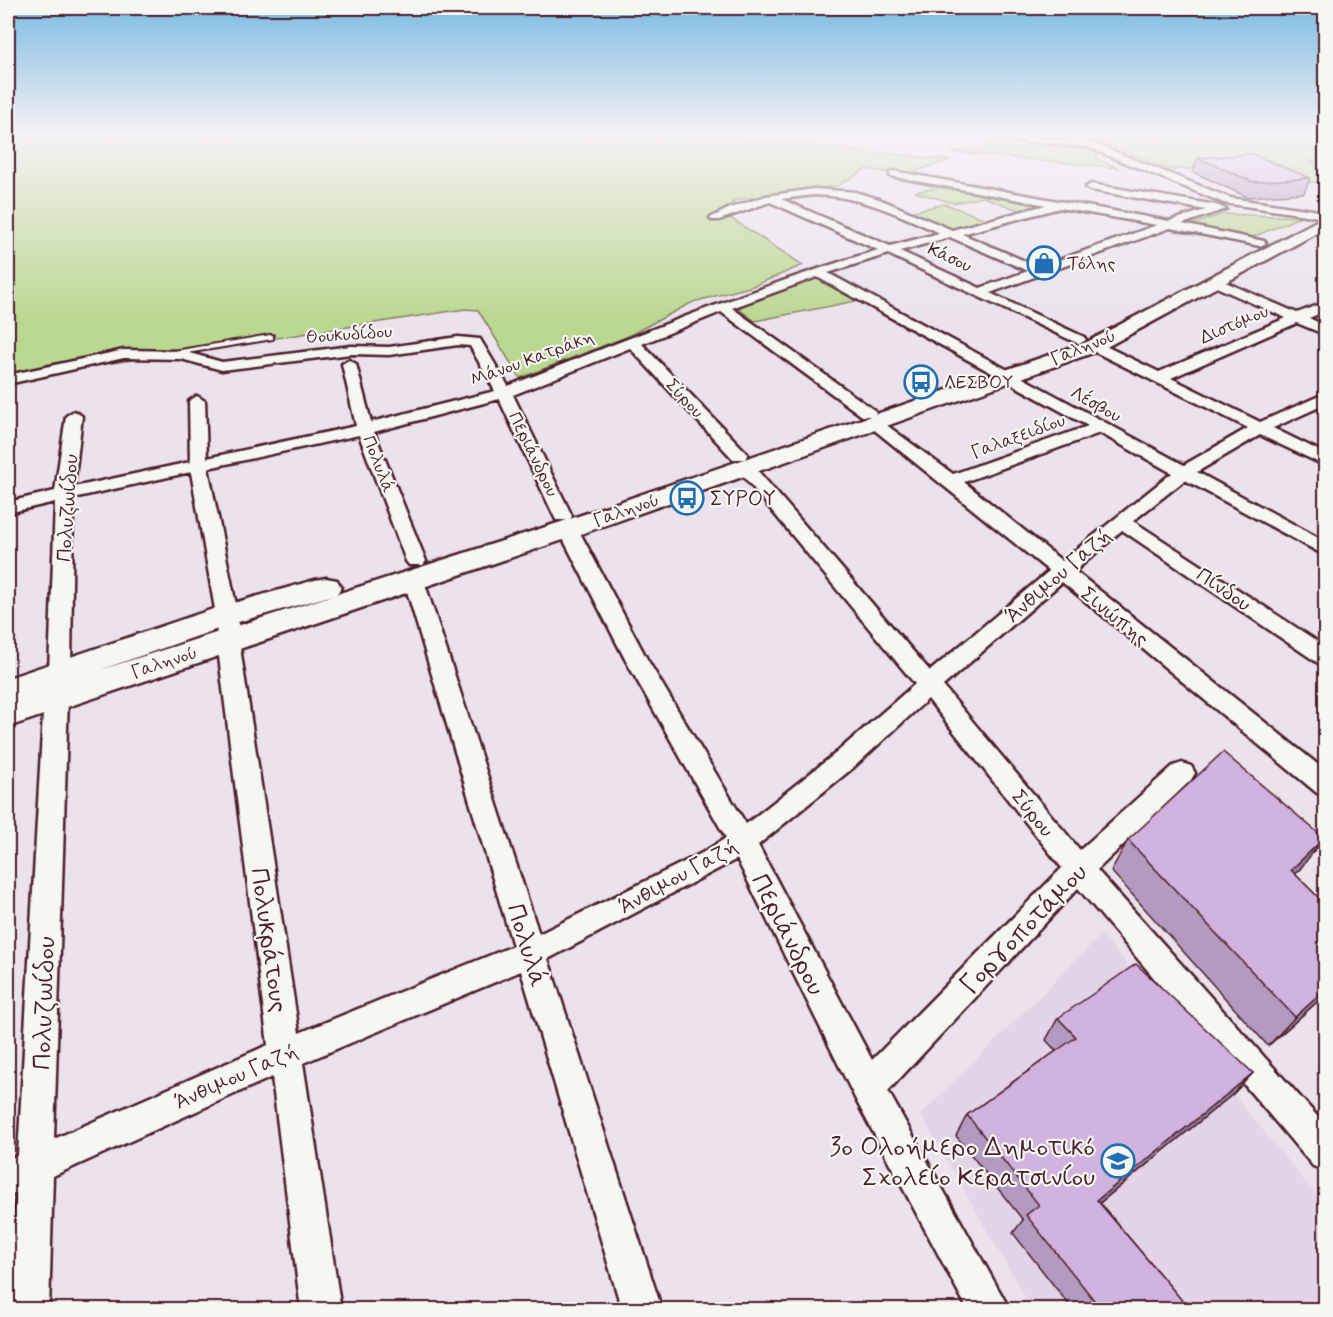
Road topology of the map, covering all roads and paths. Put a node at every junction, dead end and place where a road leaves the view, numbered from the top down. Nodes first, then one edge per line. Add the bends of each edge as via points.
1 (774, 197) edge
2 (863, 197) edge
3 (1018, 197) edge
4 (1153, 197) edge
5 (1219, 197) edge
6 (770, 198) junction
7 (1058, 205) junction
8 (1221, 209) junction
9 (1326, 215) edge
10 (715, 219) dead end
11 (1326, 221) edge
12 (1173, 225) junction
13 (953, 233) junction
14 (1260, 243) junction
15 (888, 250) junction
16 (1038, 271) junction
17 (818, 272) junction
18 (1216, 282) junction
19 (979, 293) junction
20 (1326, 306) edge
21 (722, 307) junction
22 (1297, 318) junction
23 (1326, 331) edge
24 (270, 337) dead end
25 (632, 342) junction
26 (1086, 343) junction
27 (168, 354) junction
28 (349, 363) dead end
29 (999, 373) junction
30 (1158, 378) junction
31 (8, 379) edge
32 (504, 393) junction
33 (1326, 398) edge
34 (197, 401) dead end
35 (74, 416) dead end
36 (872, 418) junction
37 (1098, 428) junction
38 (1260, 428) junction
39 (365, 429) junction
40 (742, 461) junction
41 (1326, 461) edge
42 (199, 466) junction
43 (1185, 472) junction
44 (951, 481) junction
45 (64, 494) junction
46 (8, 507) edge
47 (1121, 521) junction
48 (566, 522) junction
49 (1326, 550) edge
50 (415, 571) junction
51 (1061, 573) junction
52 (228, 628) junction
53 (1326, 658) edge
54 (58, 684) junction
55 (929, 685) junction
56 (8, 690) edge
57 (8, 715) edge
58 (1182, 773) dead end
59 (1326, 786) edge
60 (742, 842) junction
61 (1079, 869) junction
62 (530, 953) junction
63 (286, 1054) junction
64 (868, 1088) junction
65 (1326, 1153) edge
66 (36, 1164) junction
67 (8, 1178) edge
68 (29, 1310) edge
69 (321, 1310) edge
70 (642, 1310) edge
71 (990, 1310) edge

1 - 6 street
2 - 13 street
3 - 7 street
4 - 8 street
5 - 9 street
6 - 10 street
6 - 15 street, Κάσου
7 - 12 street
7 - 13 street, Μάνου Κατράκη
8 - 9 street
8 - 12 street
9 - 14 street, Γαληνού via 1308,219
11 - 18 street, Γαληνού
12 - 14 street
12 - 16 street
13 - 15 street, Μάνου Κατράκη
13 - 16 street
14 - 26 street, Γαληνού
15 - 17 street, Μάνου Κατράκη
15 - 19 street, Κάσου
16 - 19 street
17 - 21 street, Μάνου Κατράκη
17 - 29 street, Λέσβου
18 - 22 street
18 - 26 street, Γαληνού
19 - 26 street, Κάσου
20 - 22 street, Διστόμου
21 - 25 street, Μάνου Κατράκη
21 - 36 street, Σινώπης
22 - 23 street
22 - 30 street, Διστόμου
24 - 27 lane
25 - 32 street, Μάνου Κατράκη
25 - 40 street, Σύρου
26 - 29 street, Γαληνού
26 - 30 street, Κάσου
27 - 31 street, Θουκυδίδου via 124,354
27 - 32 street, Θουκυδίδου via 222,366 466,340 480,348
28 - 39 street, Πολυλά
29 - 36 street, Γαληνού
29 - 37 street, Λέσβου
30 - 38 street, Κάσου
32 - 39 street, Μάνου Κατράκη
32 - 48 street, Περιάνδρου
33 - 38 street, Άνθιμου Γαζή
34 - 42 street, Πολυκράτους
35 - 45 street, Πολυζωίδου
36 - 40 street, Γαληνού
36 - 44 street, Σινώπης
37 - 43 street, Λέσβου
37 - 44 street, Γαλαξειδίου
38 - 41 street, Κάσου
38 - 43 street, Άνθιμου Γαζή
39 - 42 street, Μάνου Κατράκη
39 - 50 street, Πολυλά
40 - 48 street, Γαληνού
40 - 55 street, Σύρου
42 - 45 street, Μάνου Κατράκη
42 - 52 street, Πολυκράτους
43 - 47 street, Άνθιμου Γαζή
43 - 49 street, Λέσβου
44 - 51 street, Σινώπης
45 - 46 street, Μάνου Κατράκη
45 - 54 street, Πολυζωίδου
47 - 51 street, Άνθιμου Γαζή
47 - 53 street, Πίνδου
48 - 50 street, Γαληνού
48 - 60 street, Περιάνδρου via 636,658
50 - 52 street, Γαληνού
50 - 62 street, Πολυλά
51 - 55 street, Άνθιμου Γαζή
51 - 59 street, Σινώπης
52 - 54 street, Γαληνού
52 - 63 street, Πολυκράτους
54 - 56 street, Γαληνού
54 - 57 street, Γαληνού
54 - 66 street, Πολυζωίδου
55 - 60 street, Άνθιμου Γαζή via 845,760
55 - 61 street, Σύρου
58 - 61 street, Γοργοποτάμου
60 - 62 street, Άνθιμου Γαζή via 674,881
60 - 64 street, Περιάνδρου
61 - 64 street, Γοργοποτάμου
61 - 65 street, Σύρου
62 - 63 street, Άνθιμου Γαζή
62 - 70 street, Πολυλά
63 - 66 street, Άνθιμου Γαζή
63 - 69 street, Πολυκράτους
64 - 71 street, Περιάνδρου
66 - 67 street, Άνθιμου Γαζή
66 - 68 street, Πολυζωίδου

